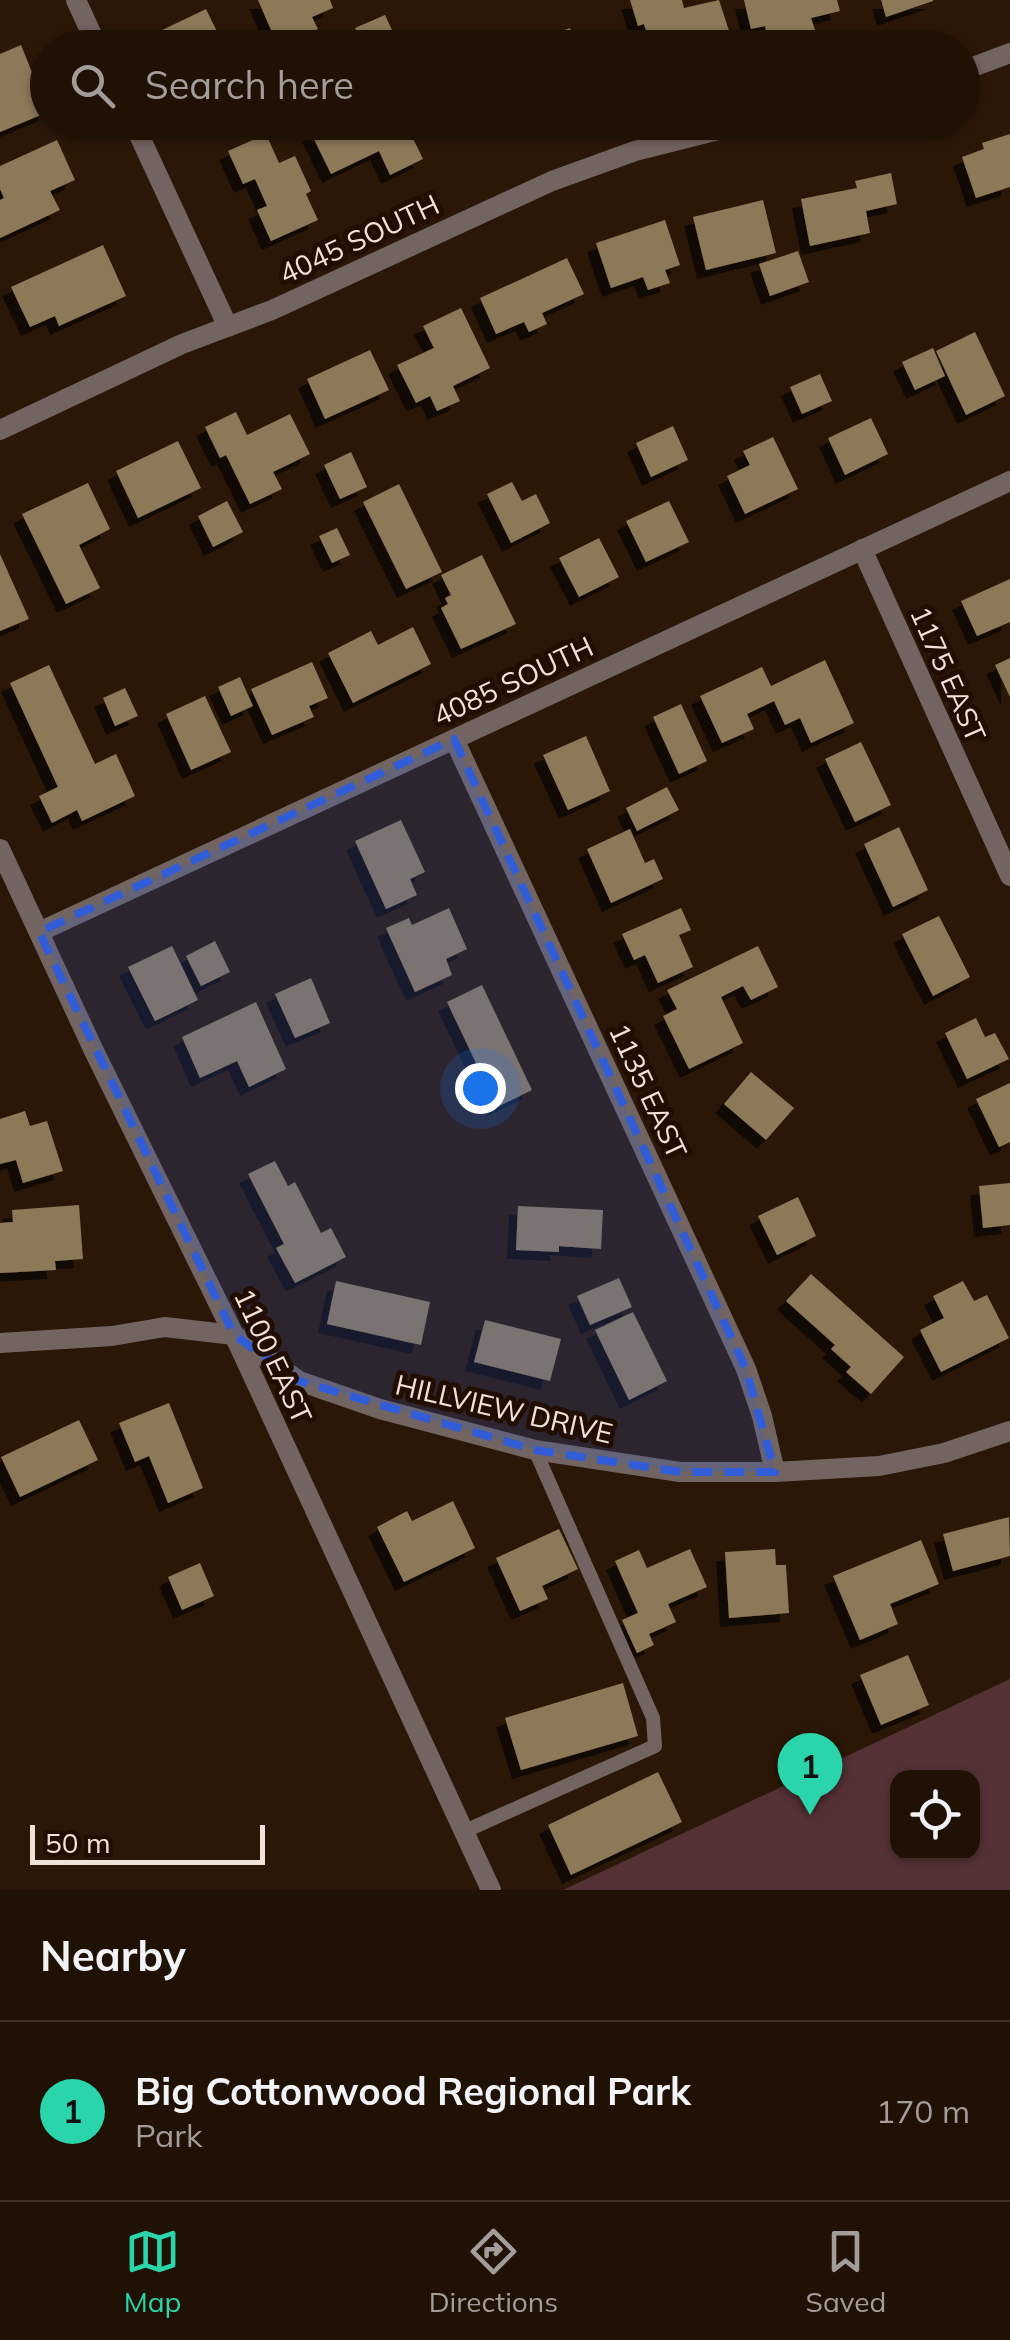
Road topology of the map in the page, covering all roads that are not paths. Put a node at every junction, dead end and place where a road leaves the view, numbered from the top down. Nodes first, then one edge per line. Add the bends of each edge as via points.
1 (76, 0) edge
2 (90, 30) edge
3 (1010, 54) edge
4 (980, 65) edge
5 (141, 140) edge
6 (679, 140) edge
7 (228, 327) junction
8 (0, 430) edge
9 (1010, 480) edge
10 (862, 548) junction
11 (454, 739) junction
12 (0, 849) edge
13 (1010, 876) edge
14 (39, 932) junction
15 (234, 1335) junction
16 (0, 1343) edge
17 (1010, 1431) edge
18 (536, 1450) junction
19 (775, 1472) junction
20 (463, 1832) junction
21 (490, 1890) edge

1 - 2 street
3 - 4 street
5 - 7 street
6 - 7 street, 4045 SOUTH via 552,181
7 - 8 street, 4045 SOUTH
9 - 10 street, 4085 SOUTH
10 - 11 street, 4085 SOUTH
10 - 13 street, 1175 EAST
11 - 14 street, 4085 SOUTH
11 - 19 street, 1135 EAST via 746,1369
12 - 14 street, 1100 EAST
14 - 15 street, 1100 EAST
15 - 16 street, HILLVIEW DRIVE via 165,1327
15 - 18 street, HILLVIEW DRIVE via 300,1380 380,1410
15 - 20 street, 1100 EAST
17 - 19 street, HILLVIEW DRIVE via 879,1466
18 - 19 street, HILLVIEW DRIVE via 680,1472
18 - 20 lane via 652,1718 656,1746
20 - 21 street, 1100 EAST

